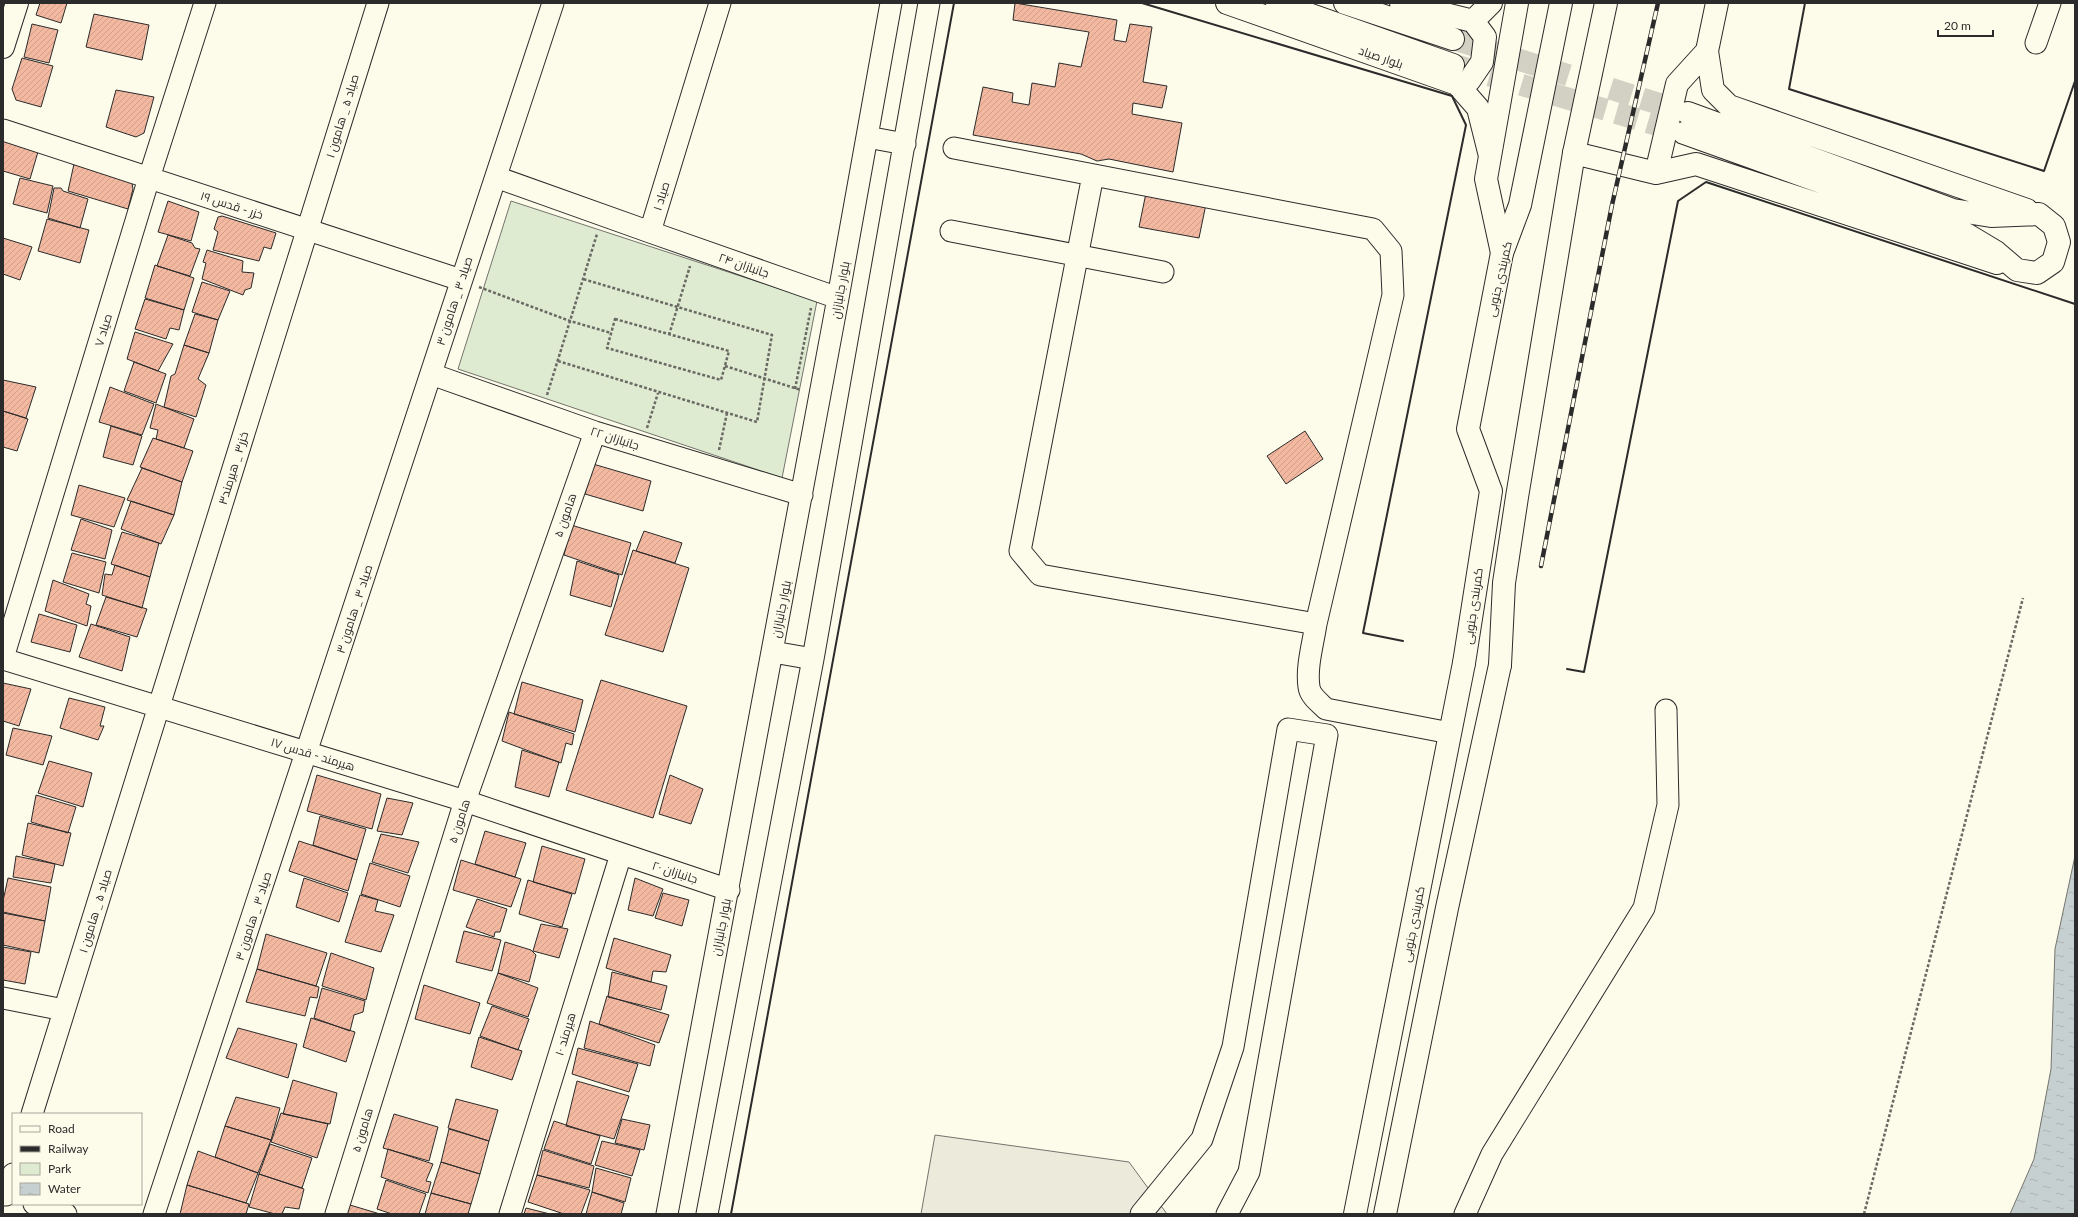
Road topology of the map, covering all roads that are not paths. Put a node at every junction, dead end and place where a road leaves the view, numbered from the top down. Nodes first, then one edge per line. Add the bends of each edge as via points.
1 (17, 3) edge
2 (205, 3) edge
3 (378, 3) edge
4 (553, 3) edge
5 (720, 3) edge
6 (891, 3) edge
7 (930, 3) edge
8 (1227, 3) edge
9 (1277, 3) edge
10 (1345, 3) edge
11 (1491, 3) edge
12 (1517, 3) edge
13 (1561, 3) edge
14 (1606, 3) edge
15 (1717, 3) edge
16 (2050, 3) edge
17 (1414, 5) edge
18 (1473, 22) junction
19 (1453, 39) tunnel mouth
20 (2036, 43) dead end
21 (3, 47) edge
22 (1707, 51) junction
23 (1455, 74) junction
24 (3, 130) edge
25 (867, 137) junction
26 (905, 144) junction
27 (954, 148) dead end
28 (1574, 153) junction
29 (1490, 156) junction
30 (1656, 173) junction
31 (1093, 175) junction
32 (496, 177) junction
33 (149, 178) junction
34 (2040, 214) junction
35 (307, 230) junction
36 (951, 231) dead end
37 (650, 232) junction
38 (1502, 253) junction
39 (1077, 255) junction
40 (2017, 270) junction
41 (1164, 272) dead end
42 (461, 280) junction
43 (838, 298) junction
44 (431, 374) junction
45 (595, 432) junction
46 (802, 495) junction
47 (1476, 577) junction
48 (1504, 583) junction
49 (1316, 624) junction
50 (773, 652) junction
51 (3, 659) edge
52 (814, 659) junction
53 (158, 707) junction
54 (1331, 710) junction
55 (1666, 710) dead end
56 (1450, 734) junction
57 (1327, 735) junction
58 (1484, 740) junction
59 (306, 752) junction
60 (465, 801) junction
61 (621, 854) junction
62 (729, 890) junction
63 (1417, 901) junction
64 (1447, 908) junction
65 (3, 998) edge
66 (64, 1010) junction
67 (32, 1113) edge
68 (12, 1178) edge
69 (7, 1196) edge
70 (37, 1205) edge
71 (66, 1214) edge
72 (154, 1214) edge
73 (336, 1214) edge
74 (510, 1214) edge
75 (667, 1214) edge
76 (707, 1214) edge
77 (1141, 1214) edge
78 (1226, 1214) edge
79 (1355, 1214) edge
80 (1385, 1214) edge
81 (1465, 1214) edge

1 - 21 main road
2 - 33 street, صیاد ۷
3 - 35 street, صیاد ۵ _ هامون ۱
4 - 32 street, صیاد ۳ _ هامون ۳
5 - 37 street, صیاد ۱
6 - 25 street, بلوار جانبازان
7 - 26 street
8 - 23 main road, بلوار صیاد
9 - 23 main road
10 - 19 main road
11 - 18 main road
12 - 29 main road
13 - 38 main road, کمربندی جنوبی via 1520,205
14 - 28 main road
15 - 22 main road
16 - 20 street
17 - 18 main road
18 - 23 main road via 1485,37 1482,62 1469,81
22 - 30 main road via 1677,84
22 - 34 main road via 1713,90 1729,106
23 - 29 main road, بلوار صیاد via 1478,108
24 - 33 street, خزر - قدس ۱۹
25 - 26 street
25 - 43 street, بلوار جانبازان
26 - 52 street
27 - 31 street
28 - 30 main road
28 - 48 main road
29 - 38 main road via 1486,179
30 - 40 main road via 1696,164
31 - 39 street
31 - 49 street via 1373,229 1391,251 1393,295
32 - 37 street
32 - 42 street, صیاد ۳ _ هامون ۳
33 - 35 street, خزر - قدس ۱۹
33 - 51 street, صیاد ۷
34 - 40 main road via 2054,226 2059,242 2053,262 2037,273
34 - 40 main road via 1991,216 1953,210 1686,123 1966,234 1996,252
35 - 42 street, خزر - قدس ۱۹
35 - 53 street, خزر۳ _ هیرمند۳
36 - 39 street
37 - 43 street, جانبازان ۲۴
38 - 47 main road, کمربندی جنوبی via 1468,429 1490,491
39 - 41 street
39 - 49 street via 1020,551 1040,575
42 - 44 street, صیاد ۳ _ هامون ۳
43 - 46 street, بلوار جانبازان
44 - 45 street, جانبازان ۲۲
44 - 59 street, صیاد ۳ _ هامون ۳
45 - 46 street, جانبازان ۲۲
45 - 60 street, هامون ۵
46 - 50 street, بلوار جانبازان
47 - 48 main road
47 - 56 main road, کمربندی جنوبی via 1464,663
48 - 58 main road via 1500,665
49 - 54 street via 1309,688 1316,700
50 - 52 street
50 - 62 street, بلوار جانبازان
51 - 53 street, هیرمند - قدس ۱۷
52 - 76 street
53 - 59 street, هیرمند - قدس ۱۷
53 - 66 street, صیاد ۵ _ هامون ۱
54 - 56 street
54 - 57 street
55 - 81 street via 1668,805 1644,908 1492,1154
56 - 58 main road
56 - 63 main road, کمربندی جنوبی
57 - 77 street via 1288,729 1233,1047 1202,1139
57 - 78 street via 1249,1172
58 - 64 main road
59 - 60 street, هیرمند - قدس ۱۷
59 - 72 street, صیاد ۳ _ هامون ۳
60 - 61 street, هیرمند - قدس ۱۷
60 - 73 street, هامون ۵
61 - 62 street, جانبازان ۲۰
61 - 74 street, هیرمند ۱۰
62 - 75 street, بلوار جانبازان
63 - 64 main road
63 - 79 main road, کمربندی جنوبی
64 - 80 main road
65 - 66 street
66 - 67 street, صیاد ۵ _ هامون ۱
68 - 69 street
70 - 71 street

